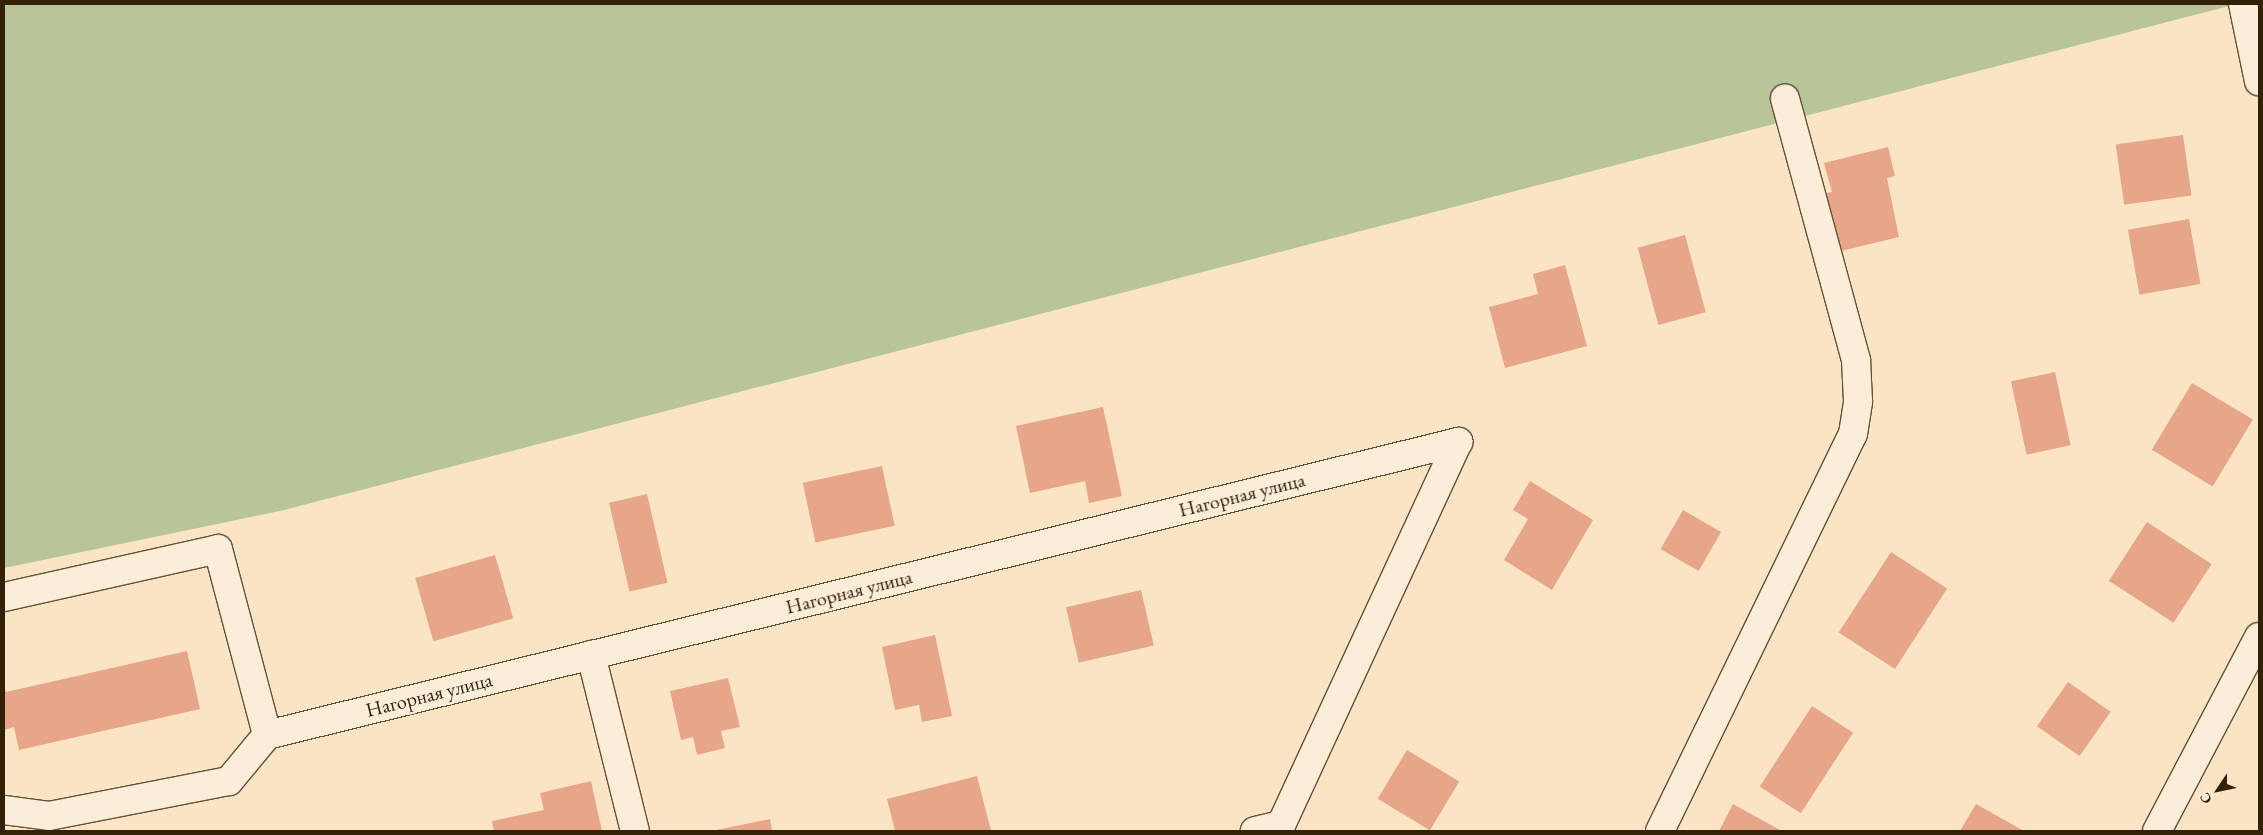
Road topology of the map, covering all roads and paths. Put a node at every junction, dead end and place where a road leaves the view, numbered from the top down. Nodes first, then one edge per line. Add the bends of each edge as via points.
1 (2242, 4) edge
2 (2259, 81) edge
3 (1785, 98) dead end
4 (4, 596) edge
5 (2259, 637) edge
6 (591, 656) junction
7 (267, 735) junction
8 (4, 810) edge
9 (635, 831) edge
10 (1255, 831) edge
11 (1660, 831) edge
12 (2156, 831) edge

1 - 2 street
3 - 11 street via 1856,360 1858,401 1853,434
4 - 7 street via 218,548
5 - 12 street via 2211,734
6 - 7 street, Нагорная улица
6 - 9 street
6 - 10 street, Нагорная улица via 1458,442 1281,825
7 - 8 street via 229,781 49,816

